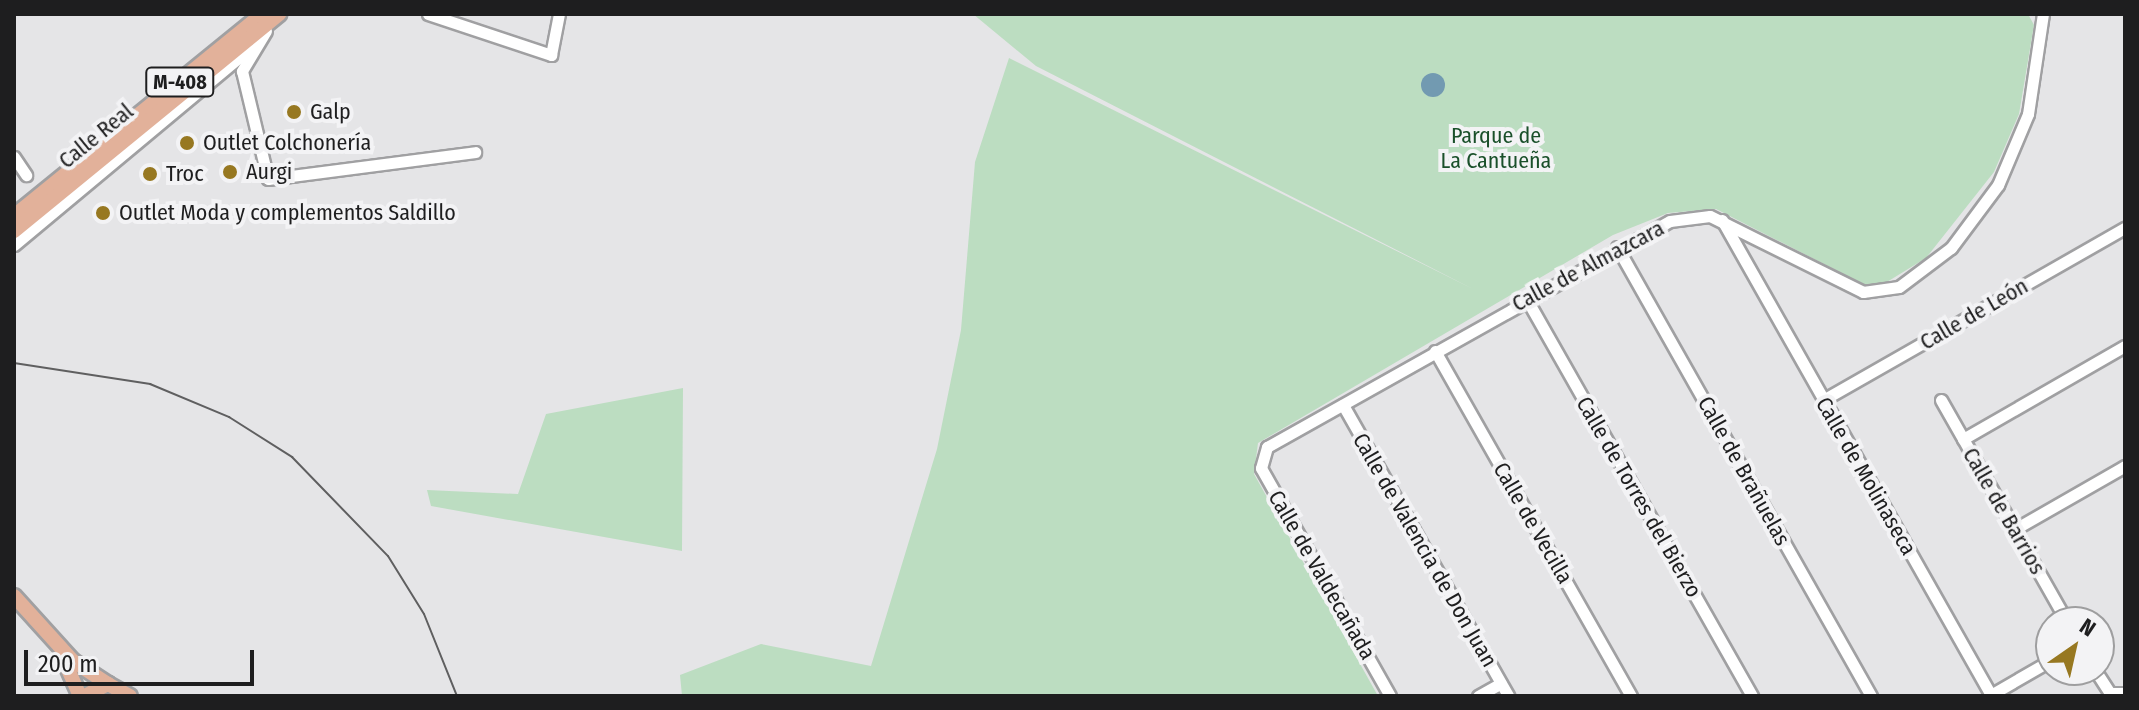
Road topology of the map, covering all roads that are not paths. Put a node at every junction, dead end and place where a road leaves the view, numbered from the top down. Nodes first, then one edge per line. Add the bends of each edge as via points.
1 (263, 14) edge
2 (279, 14) edge
3 (428, 14) edge
4 (559, 14) edge
5 (2043, 14) edge
6 (255, 43) junction
7 (217, 79) junction
8 (247, 82) junction
9 (475, 152) dead end
10 (14, 157) edge
11 (26, 175) dead end
12 (14, 216) edge
13 (1722, 220) junction
14 (2125, 228) edge
15 (14, 231) edge
16 (1753, 236) junction
17 (14, 245) edge
18 (1617, 247) junction
19 (1741, 257) junction
20 (1526, 298) junction
21 (2125, 346) edge
22 (1435, 351) junction
23 (1823, 400) junction
24 (1941, 400) dead end
25 (1343, 405) junction
26 (1963, 439) junction
27 (1262, 453) joint
28 (2125, 466) edge
29 (2015, 529) junction
30 (14, 596) edge
31 (2058, 606) edge
32 (52, 641) junction
33 (2035, 669) edge
34 (1501, 683) junction
35 (108, 684) junction
36 (2105, 686) edge
37 (2125, 693) edge
38 (1990, 695) edge
39 (82, 696) edge
40 (130, 696) edge
41 (1390, 696) edge
42 (1478, 696) edge
43 (1508, 696) edge
44 (1631, 696) edge
45 (1752, 696) edge
46 (1871, 696) edge

1 - 12 main road, Calle Real / M-408
2 - 6 street
2 - 15 main road, Calle Real / M-408
3 - 4 street via 551,55
5 - 16 street, Calle de Almazcara via 2022,134 1992,194 1940,258 1899,287 1869,294
6 - 7 street
6 - 8 street via 242,71
7 - 8 street via 232,74
7 - 17 street
8 - 9 street via 268,179
10 - 11 street
13 - 16 street, Calle de Almazcara
13 - 18 street, Calle de Almazcara via 1670,221
13 - 19 street, Calle de Molinaseca
14 - 23 street, Calle de León
16 - 19 street
18 - 20 street, Calle de Almazcara
18 - 46 street, Calle de Brañuelas
19 - 23 street, Calle de Molinaseca
20 - 22 street, Calle de Almazcara
20 - 45 street, Calle de Torres del Bierzo
21 - 26 street
22 - 25 street, Calle de Almazcara
22 - 44 street, Calle de Vecilla
23 - 38 street, Calle de Molinaseca
24 - 26 street, Calle de Barrios
25 - 27 street, Calle de Almazcara
25 - 34 street, Calle de Valencia de Don Juan
26 - 29 street, Calle de Barrios
27 - 41 street, Calle de Valdecañada via 1261,468
28 - 29 street
29 - 31 street, Calle de Barrios
30 - 32 main road
32 - 35 main road
32 - 39 main road
33 - 38 street
34 - 42 street
34 - 43 street, Calle de Valencia de Don Juan
35 - 39 main road
35 - 40 main road
36 - 37 street via 2110,693

